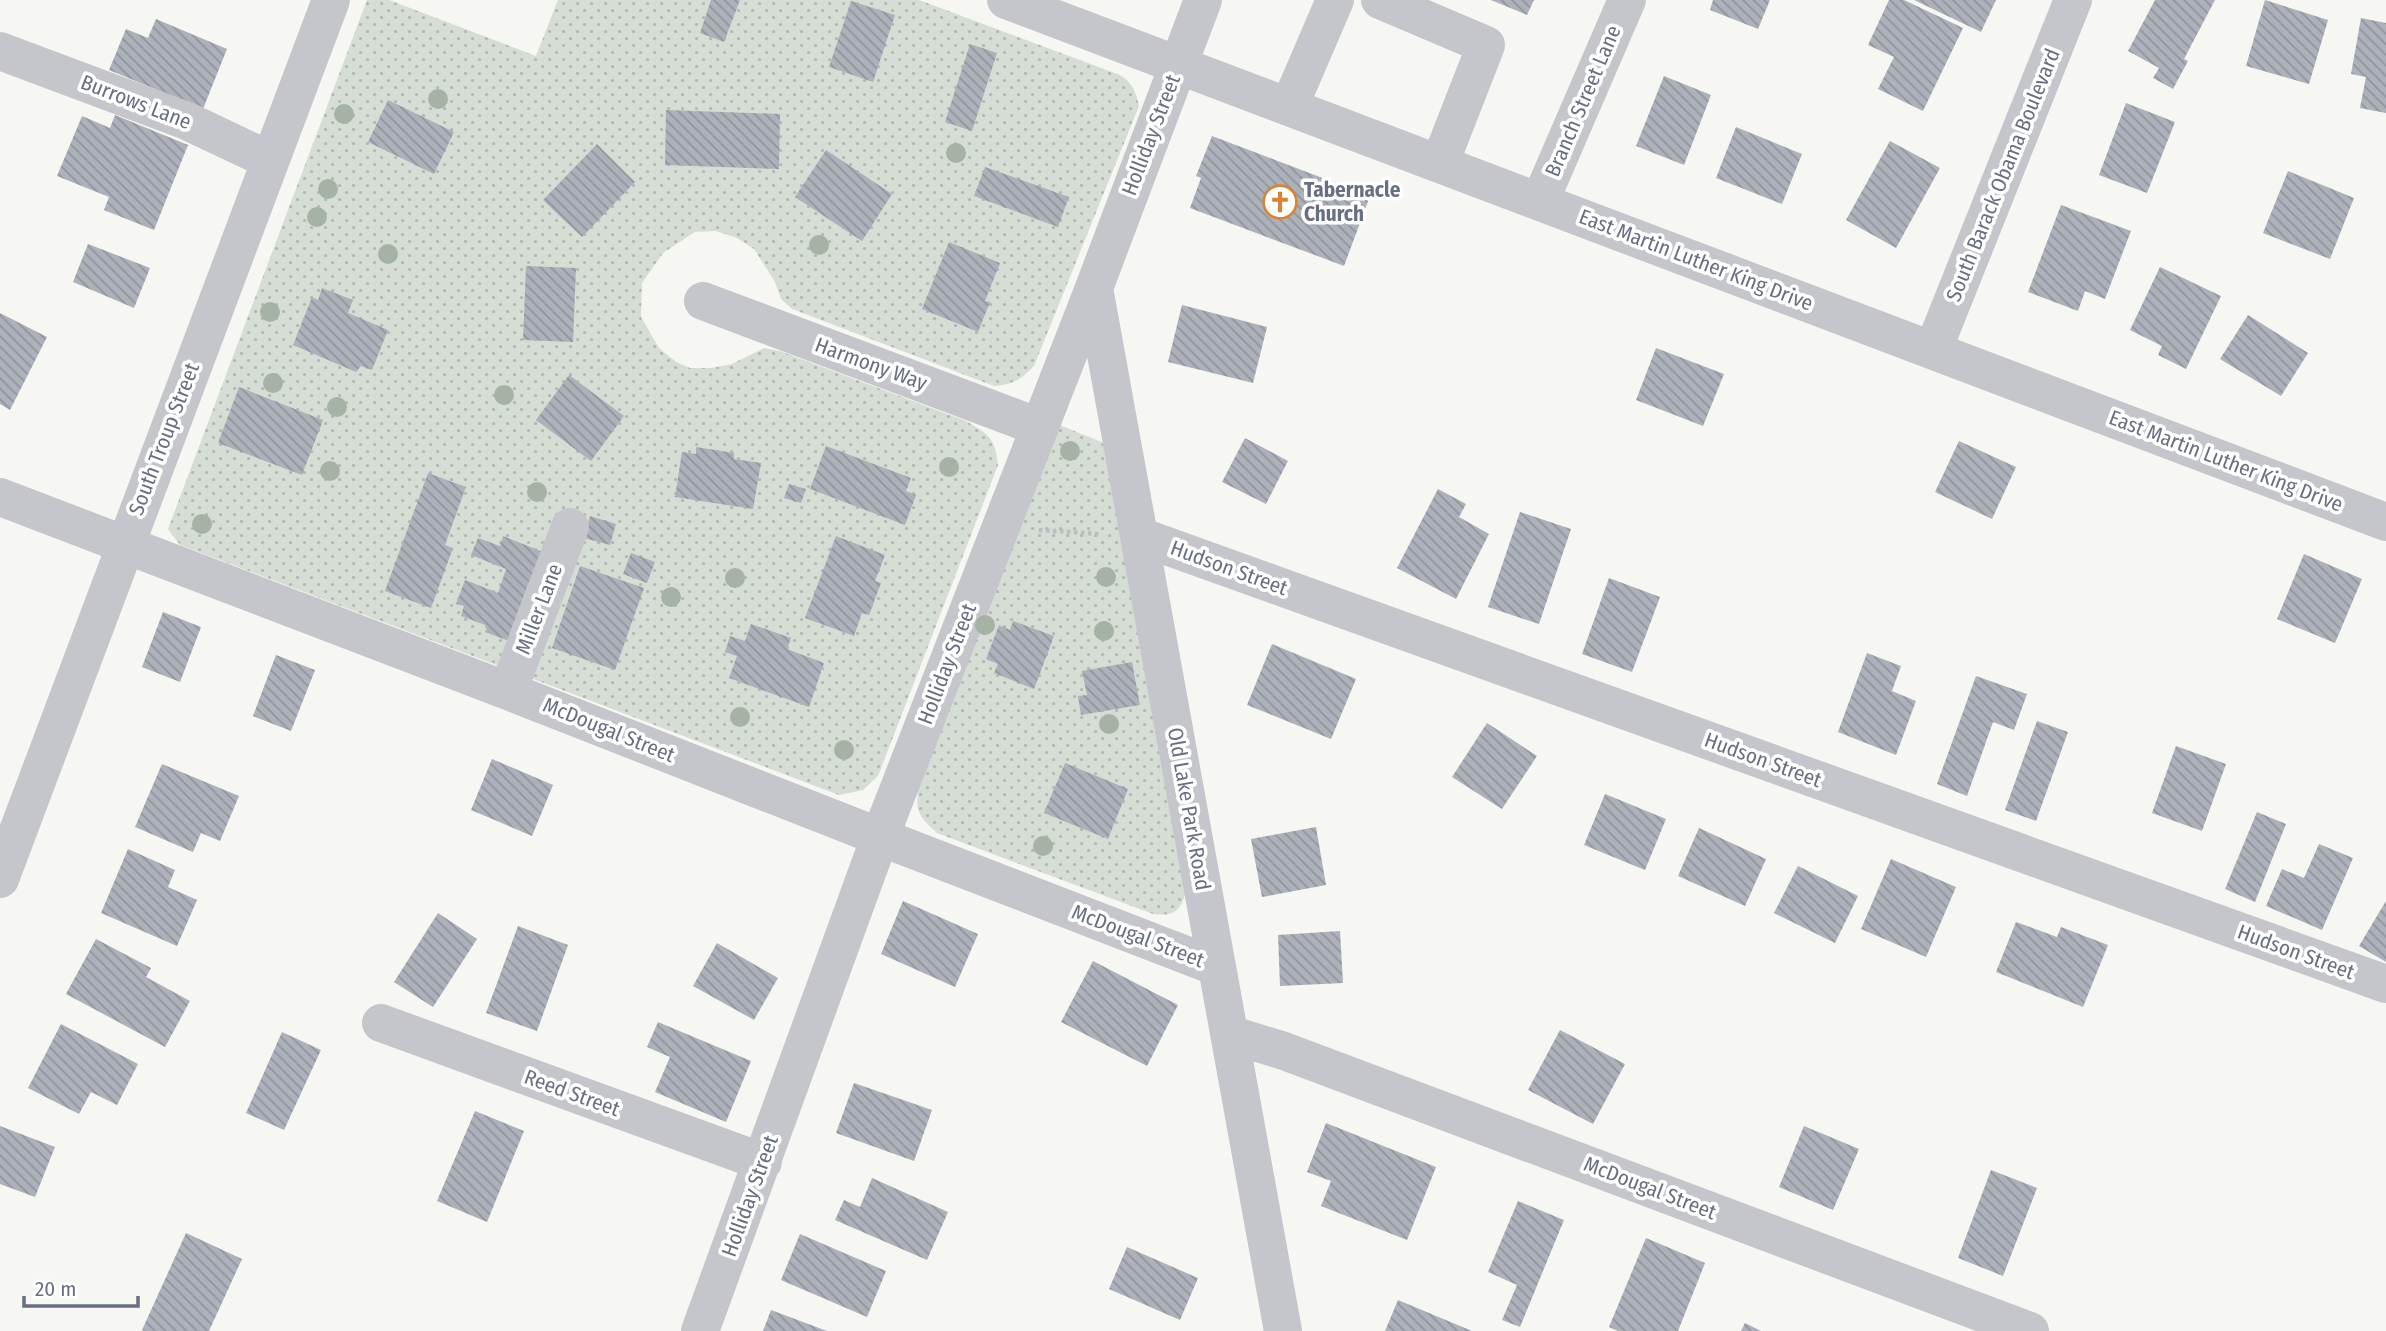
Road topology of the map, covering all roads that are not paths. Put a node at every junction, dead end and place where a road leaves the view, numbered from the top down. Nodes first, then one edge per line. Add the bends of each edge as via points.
1 (331, 0) edge
2 (1006, 0) edge
3 (1203, 0) edge
4 (1335, 0) edge
5 (1380, 0) edge
6 (1627, 0) edge
7 (2073, 0) edge
8 (0, 51) edge
9 (1177, 64) junction
10 (1289, 107) junction
11 (270, 160) junction
12 (1440, 163) junction
13 (1540, 201) junction
14 (1094, 288) junction
15 (703, 301) dead end
16 (1933, 350) junction
17 (1039, 427) junction
18 (0, 497) edge
19 (2386, 522) edge
20 (570, 527) dead end
21 (1139, 536) junction
22 (125, 544) junction
23 (508, 691) junction
24 (880, 837) junction
25 (0, 879) edge
26 (1217, 967) junction
27 (2386, 984) edge
28 (381, 1023) dead end
29 (1229, 1034) junction
30 (763, 1163) junction
31 (700, 1331) edge
32 (1283, 1331) edge
33 (2030, 1331) edge

1 - 11 street, South Troup Street
2 - 9 street, East Martin Luther King Drive
3 - 9 street, Holliday Street
4 - 10 street
5 - 12 street via 1486,45
6 - 13 street, Branch Street Lane
7 - 16 street, South Barack Obama Boulevard
8 - 11 street, Burrows Lane via 187,121
9 - 10 street, East Martin Luther King Drive
9 - 14 street, Holliday Street
10 - 12 street, East Martin Luther King Drive
11 - 22 street, South Troup Street
12 - 13 street, East Martin Luther King Drive
13 - 16 street, East Martin Luther King Drive
14 - 17 street, Holliday Street
14 - 21 street, Old Lake Park Road
15 - 17 street, Harmony Way
16 - 19 street, East Martin Luther King Drive
17 - 24 street, Holliday Street
18 - 22 street, McDougal Street
20 - 23 street, Miller Lane
21 - 26 street, Old Lake Park Road
21 - 27 street, Hudson Street
22 - 23 street, McDougal Street
22 - 25 street, South Troup Street
23 - 24 street, McDougal Street
24 - 26 street, McDougal Street
24 - 30 street, Holliday Street
26 - 29 street, Old Lake Park Road
28 - 30 street, Reed Street
29 - 32 street, Old Lake Park Road
29 - 33 street, McDougal Street
30 - 31 street, Holliday Street

